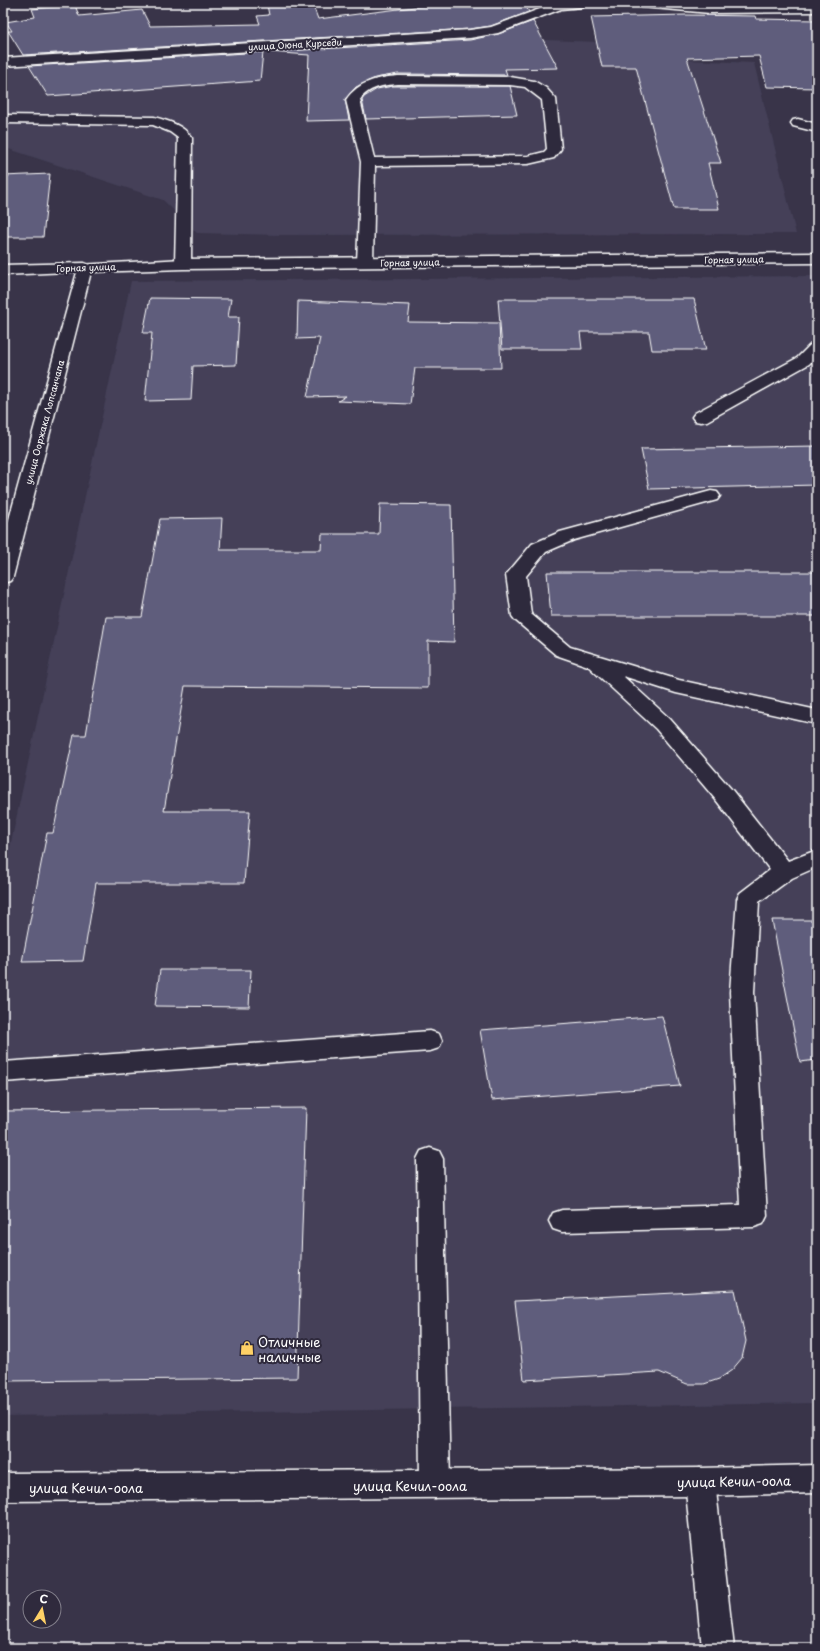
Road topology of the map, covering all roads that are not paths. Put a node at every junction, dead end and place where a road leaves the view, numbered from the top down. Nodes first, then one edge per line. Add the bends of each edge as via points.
1 (582, 3) edge
2 (642, 3) edge
3 (817, 8) edge
4 (3, 62) edge
5 (3, 119) edge
6 (798, 123) dead end
7 (817, 128) edge
8 (368, 162) junction
9 (816, 260) edge
10 (365, 263) junction
11 (183, 264) junction
12 (84, 268) junction
13 (3, 270) edge
14 (817, 347) edge
15 (701, 417) dead end
16 (711, 496) dead end
17 (3, 577) edge
18 (593, 660) junction
19 (817, 717) edge
20 (817, 858) edge
21 (784, 872) junction
22 (430, 1041) dead end
23 (3, 1072) edge
24 (430, 1159) dead end
25 (562, 1221) dead end
26 (817, 1479) edge
27 (700, 1482) junction
28 (435, 1484) junction
29 (3, 1488) edge
30 (718, 1648) edge

1 - 4 street, улица Оюна Курседи via 559,6 494,30 470,34
2 - 3 street via 710,9
5 - 11 street via 154,121 171,126 180,132 185,138
6 - 7 street
8 - 8 street via 353,100 365,88 379,82 510,81 529,84 541,90 549,99 554,149 549,155 528,160
8 - 10 street
9 - 10 street, Горная улица
10 - 11 street, Горная улица
11 - 12 street, Горная улица
12 - 13 street, Горная улица
12 - 17 street, улица Ооржака Лопсанчапа
14 - 15 street via 803,361
16 - 18 street via 567,536 539,548 516,575 522,616 563,651
18 - 19 street via 676,686
18 - 21 street via 663,724 724,795
20 - 21 street
21 - 25 street via 748,899 742,992 754,1216
22 - 23 street
24 - 28 street
26 - 27 street, улица Кечил-оола
27 - 28 street, улица Кечил-оола
27 - 30 street
28 - 29 street, улица Кечил-оола

